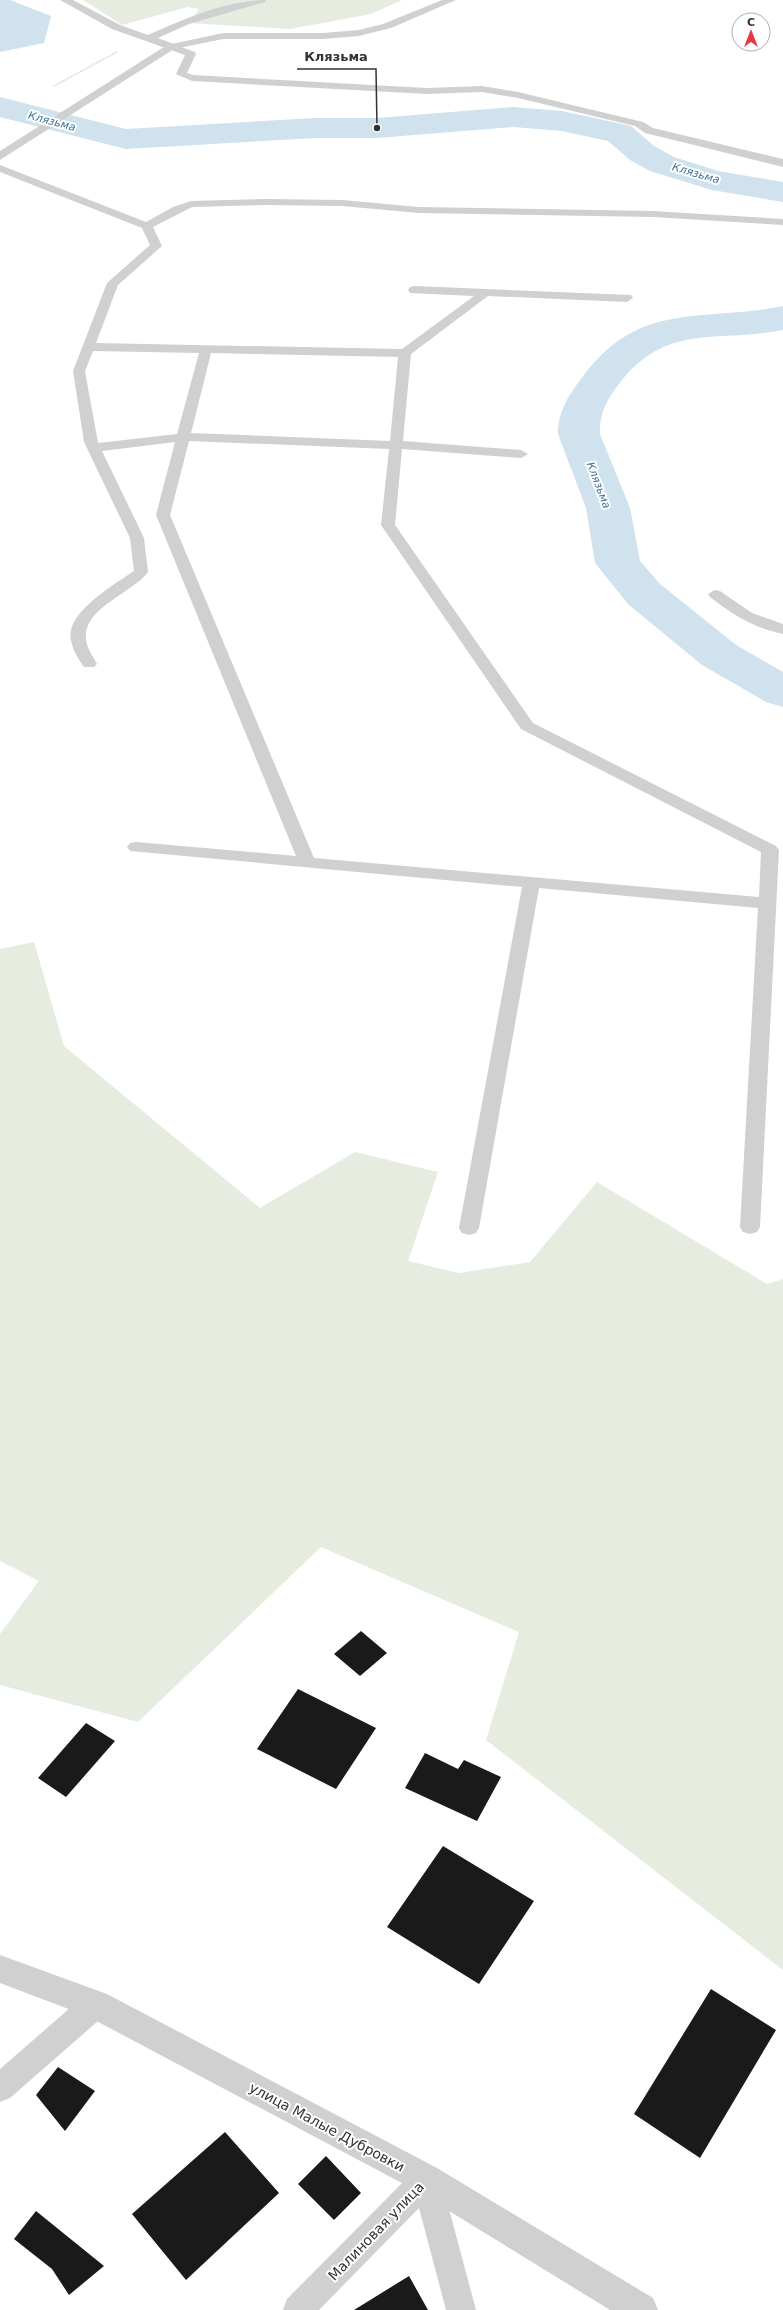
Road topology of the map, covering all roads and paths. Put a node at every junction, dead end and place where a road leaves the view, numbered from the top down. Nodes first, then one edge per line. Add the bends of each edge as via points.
1 (65, 0) edge
2 (261, 0) edge
3 (451, 0) edge
4 (148, 39) junction
5 (171, 47) junction
6 (54, 86) dead end
7 (0, 156) edge
8 (783, 163) edge
9 (0, 168) edge
10 (783, 222) edge
11 (147, 226) junction
12 (414, 290) dead end
13 (485, 293) junction
14 (627, 298) dead end
15 (89, 347) junction
16 (206, 349) junction
17 (405, 353) junction
18 (183, 437) junction
19 (396, 446) junction
20 (94, 448) junction
21 (521, 454) dead end
22 (715, 594) dead end
23 (783, 629) edge
24 (89, 664) dead end
25 (136, 847) dead end
26 (307, 862) junction
27 (531, 883) junction
28 (767, 903) junction
29 (750, 1227) dead end
30 (469, 1228) dead end
31 (0, 1969) edge
32 (96, 2004) junction
33 (0, 2088) edge
34 (426, 2179) junction
35 (298, 2310) edge
36 (461, 2310) edge
37 (641, 2310) edge

1 - 4 street via 116,28
2 - 4 street via 185,22
3 - 5 street via 387,26 359,33 323,36 223,36
4 - 5 street
4 - 6 path via 119,51
5 - 7 street
5 - 8 street via 191,54 181,74 192,78 426,91 482,89 640,124 649,131
9 - 11 lane
10 - 11 lane via 653,214 419,210 342,203 266,202 191,204
11 - 15 lane via 156,246 113,283
12 - 13 lane
13 - 14 lane
13 - 17 lane
15 - 16 lane
15 - 20 lane via 79,371
16 - 17 lane
16 - 18 lane
17 - 19 lane
18 - 19 lane
18 - 20 lane
18 - 26 lane via 163,515
19 - 21 lane
19 - 28 lane via 388,525 527,726 770,850
20 - 24 lane via 137,538 141,572 83,619 78,637
22 - 23 lane via 743,616 769,627
25 - 26 lane
26 - 27 lane
27 - 28 lane
27 - 30 lane
28 - 29 lane
31 - 32 street, улица Малые Дубровки
32 - 33 lane
32 - 34 street, улица Малые Дубровки
34 - 35 lane, Малиновая улица
34 - 36 lane, Малиновая улица
34 - 37 street, улица Малые Дубровки

